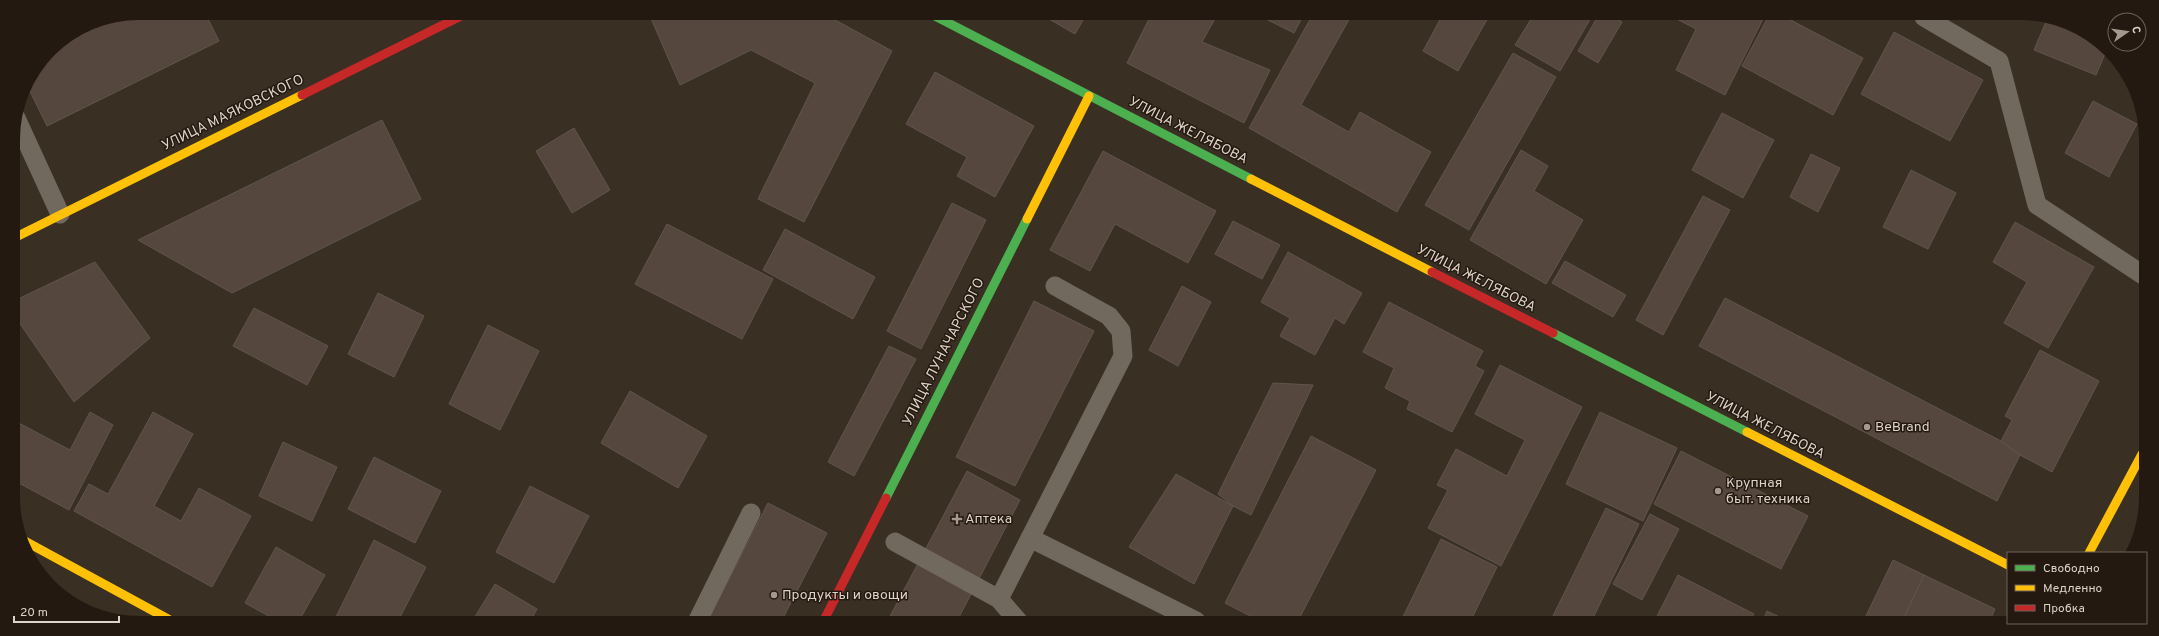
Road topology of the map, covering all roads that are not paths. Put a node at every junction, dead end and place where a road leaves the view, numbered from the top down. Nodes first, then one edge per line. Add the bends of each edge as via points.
1 (453, 20) edge
2 (943, 20) edge
3 (1929, 20) edge
4 (1090, 96) junction
5 (20, 128) edge
6 (60, 214) junction
7 (20, 235) edge
8 (2139, 272) edge
9 (1055, 286) dead end
10 (2139, 460) edge
11 (751, 513) dead end
12 (1030, 538) junction
13 (895, 542) dead end
14 (29, 544) edge
15 (2090, 552) edge
16 (2007, 564) edge
17 (999, 599) junction
18 (162, 616) edge
19 (700, 616) edge
20 (826, 616) edge
21 (1014, 616) edge
22 (1186, 616) edge

1 - 6 main road, УЛИЦА МАЯКОВСКОГО
2 - 4 main road, УЛИЦА ЖЕЛЯБОВА
3 - 8 lane via 1999,61 2037,205
4 - 16 main road, УЛИЦА ЖЕЛЯБОВА
4 - 20 main road, УЛИЦА ЛУНАЧАРСКОГО
5 - 6 lane
6 - 7 main road, УЛИЦА МАЯКОВСКОГО
9 - 12 lane via 1109,316 1121,331 1123,356
10 - 15 main road
11 - 19 lane
12 - 17 lane
12 - 22 lane
13 - 17 lane
14 - 18 main road
17 - 21 lane

